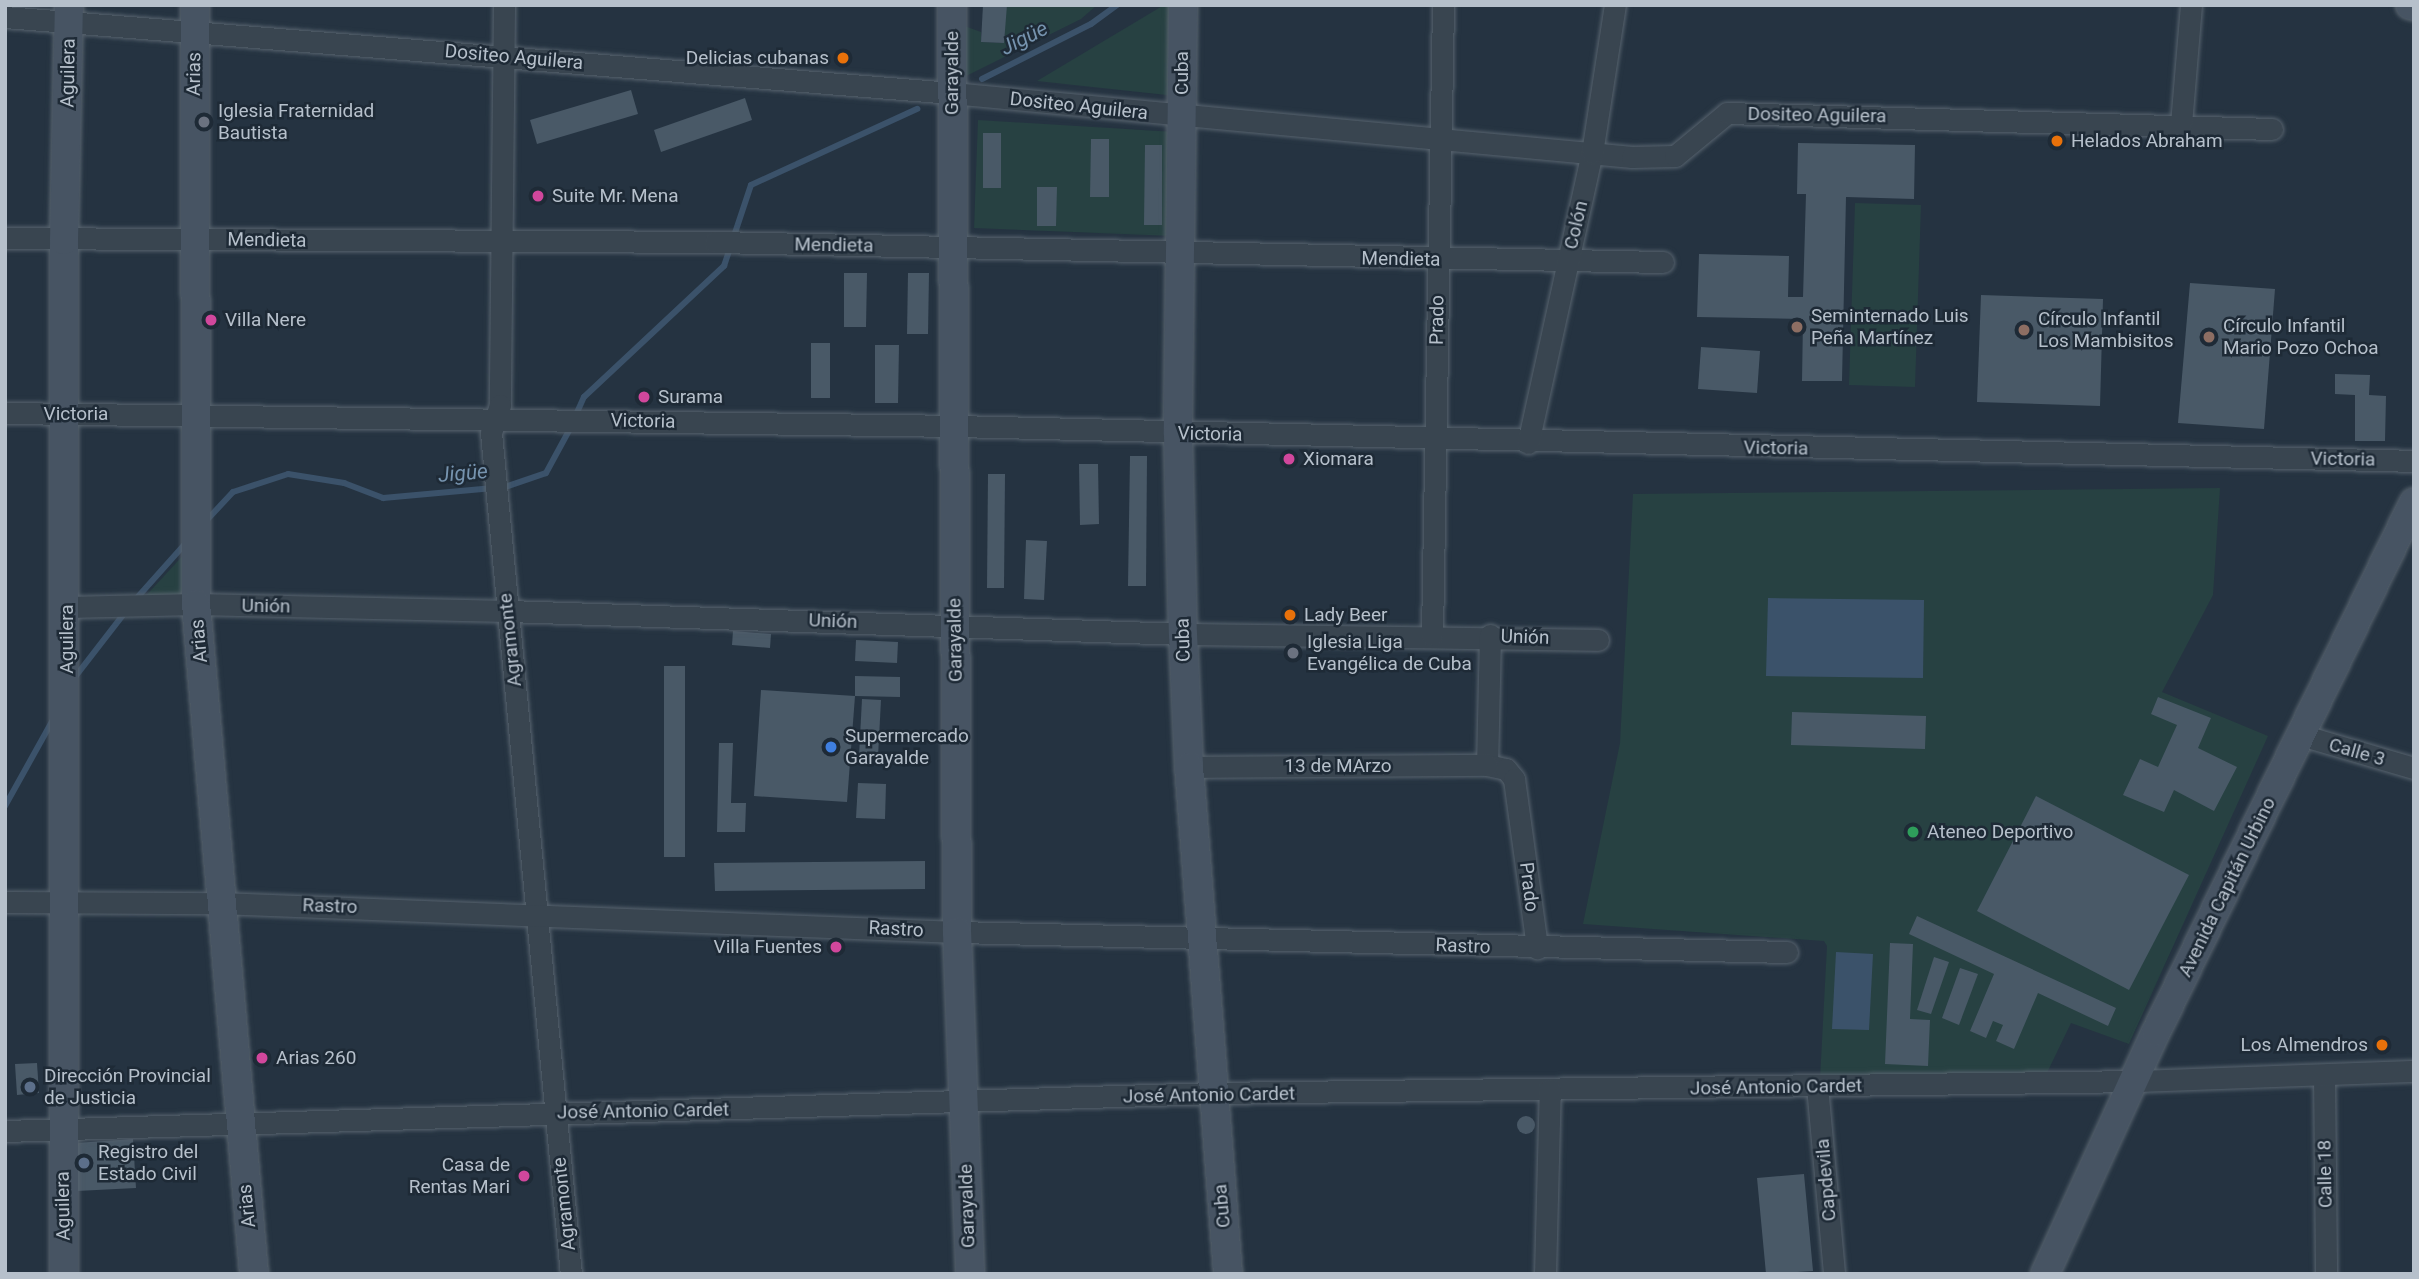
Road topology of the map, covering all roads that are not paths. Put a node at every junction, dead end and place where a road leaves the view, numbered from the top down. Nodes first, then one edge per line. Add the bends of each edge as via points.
1 (504, 5) edge
2 (952, 5) edge
3 (1183, 5) edge
4 (1443, 5) edge
5 (1615, 5) edge
6 (2191, 5) edge
7 (69, 13) edge
8 (5, 16) edge
9 (194, 19) edge
10 (503, 55) junction
11 (952, 93) junction
12 (1182, 117) junction
13 (2181, 124) junction
14 (2272, 129) dead end
15 (1441, 140) junction
16 (1592, 152) junction
17 (5, 238) edge
18 (192, 239) junction
19 (64, 240) junction
20 (500, 243) junction
21 (950, 248) junction
22 (1179, 254) junction
23 (1438, 260) junction
24 (1568, 260) junction
25 (1663, 262) dead end
26 (5, 414) edge
27 (194, 414) junction
28 (65, 415) junction
29 (494, 419) junction
30 (952, 426) junction
31 (1178, 434) junction
32 (1434, 437) junction
33 (1528, 443) junction
34 (2414, 461) edge
35 (2414, 502) edge
36 (196, 604) junction
37 (67, 607) junction
38 (508, 611) junction
39 (955, 625) junction
40 (1183, 634) junction
41 (1432, 635) junction
42 (1490, 635) junction
43 (1598, 640) dead end
44 (2301, 735) junction
45 (1488, 765) junction
46 (1188, 767) junction
47 (2414, 768) edge
48 (66, 900) junction
49 (5, 902) edge
50 (220, 902) junction
51 (537, 912) junction
52 (957, 932) junction
53 (1202, 937) junction
54 (1536, 948) junction
55 (1787, 952) dead end
56 (2414, 1071) edge
57 (2324, 1074) junction
58 (2135, 1081) junction
59 (1817, 1086) junction
60 (1550, 1089) junction
61 (1212, 1093) junction
62 (962, 1104) junction
63 (554, 1113) junction
64 (239, 1122) junction
65 (62, 1129) junction
66 (5, 1131) edge
67 (64, 1274) edge
68 (254, 1274) edge
69 (571, 1274) edge
70 (970, 1274) edge
71 (1228, 1274) edge
72 (1545, 1274) edge
73 (1834, 1274) edge
74 (2045, 1274) edge
75 (2326, 1274) edge

1 - 10 street, Agramonte
2 - 11 street, Garayalde
3 - 12 street, Cuba
4 - 15 street, Prado
5 - 16 street, Colón
6 - 13 street
7 - 8 street, Dositeo Aguilera
7 - 9 street, Dositeo Aguilera
7 - 19 street, Aguilera
9 - 10 street, Dositeo Aguilera
9 - 18 street, Arias
10 - 11 street, Dositeo Aguilera
10 - 20 street, Agramonte
11 - 12 street, Dositeo Aguilera
11 - 21 street, Garayalde
12 - 15 street, Dositeo Aguilera
12 - 22 street, Cuba
13 - 14 street, Dositeo Aguilera
13 - 16 street, Dositeo Aguilera via 1727,113 1675,156
15 - 16 street, Dositeo Aguilera
15 - 23 street, Prado
16 - 24 street, Colón
17 - 19 street, Mendieta
18 - 19 street, Mendieta
18 - 20 street, Mendieta
18 - 27 street, Arias
19 - 28 street, Aguilera
20 - 21 street, Mendieta
20 - 29 street, Agramonte via 500,405
21 - 22 street, Mendieta
21 - 30 street, Garayalde
22 - 23 street, Mendieta
22 - 31 street, Cuba
23 - 24 street, Mendieta
23 - 32 street, Prado
24 - 25 street, Mendieta
24 - 33 street, Colón
26 - 28 street, Victoria
27 - 28 street, Victoria
27 - 29 street, Victoria
27 - 36 street, Arias
28 - 37 street, Aguilera
29 - 30 street, Victoria
29 - 38 street, Agramonte
30 - 31 street, Victoria
30 - 39 street, Garayalde
31 - 32 street, Victoria
31 - 40 street, Cuba
32 - 33 street, Victoria
32 - 41 street, Prado
33 - 34 street, Victoria
35 - 44 street, Avenida Capitán Urbino
36 - 37 street, Unión
36 - 38 street, Unión
36 - 50 street, Arias
37 - 48 street, Aguilera
38 - 39 street, Unión
38 - 51 street, Agramonte
39 - 40 street, Unión
39 - 52 street, Garayalde
40 - 41 street, Unión
40 - 46 street, Cuba
41 - 42 street, Unión
42 - 43 street, Unión
42 - 45 street
44 - 47 street, Calle 3
44 - 58 street, Avenida Capitán Urbino
45 - 46 street, 13 de MArzo
45 - 54 street, Prado via 1506,769 1514,779
46 - 53 street, Cuba
48 - 49 street, Rastro
48 - 50 street, Rastro
48 - 65 street, Aguilera
50 - 51 street, Rastro
50 - 64 street, Arias
51 - 52 street, Rastro
51 - 63 street, Agramonte
52 - 53 street, Rastro
52 - 62 street, Garayalde
53 - 54 street, Rastro
53 - 61 street, Cuba
54 - 55 street, Rastro
56 - 57 street, José Antonio Cardet
57 - 58 street, José Antonio Cardet
57 - 75 street, Calle 18
58 - 59 street, José Antonio Cardet
58 - 74 street, Avenida Capitán Urbino
59 - 60 street, José Antonio Cardet
59 - 73 street, Capdevila
60 - 61 street, José Antonio Cardet
60 - 72 street
61 - 62 street, José Antonio Cardet
61 - 71 street, Cuba
62 - 63 street, José Antonio Cardet
62 - 70 street, Garayalde
63 - 64 street, José Antonio Cardet
63 - 69 street, Agramonte
64 - 65 street, José Antonio Cardet
64 - 68 street, Arias
65 - 66 street, José Antonio Cardet
65 - 67 street, Aguilera

